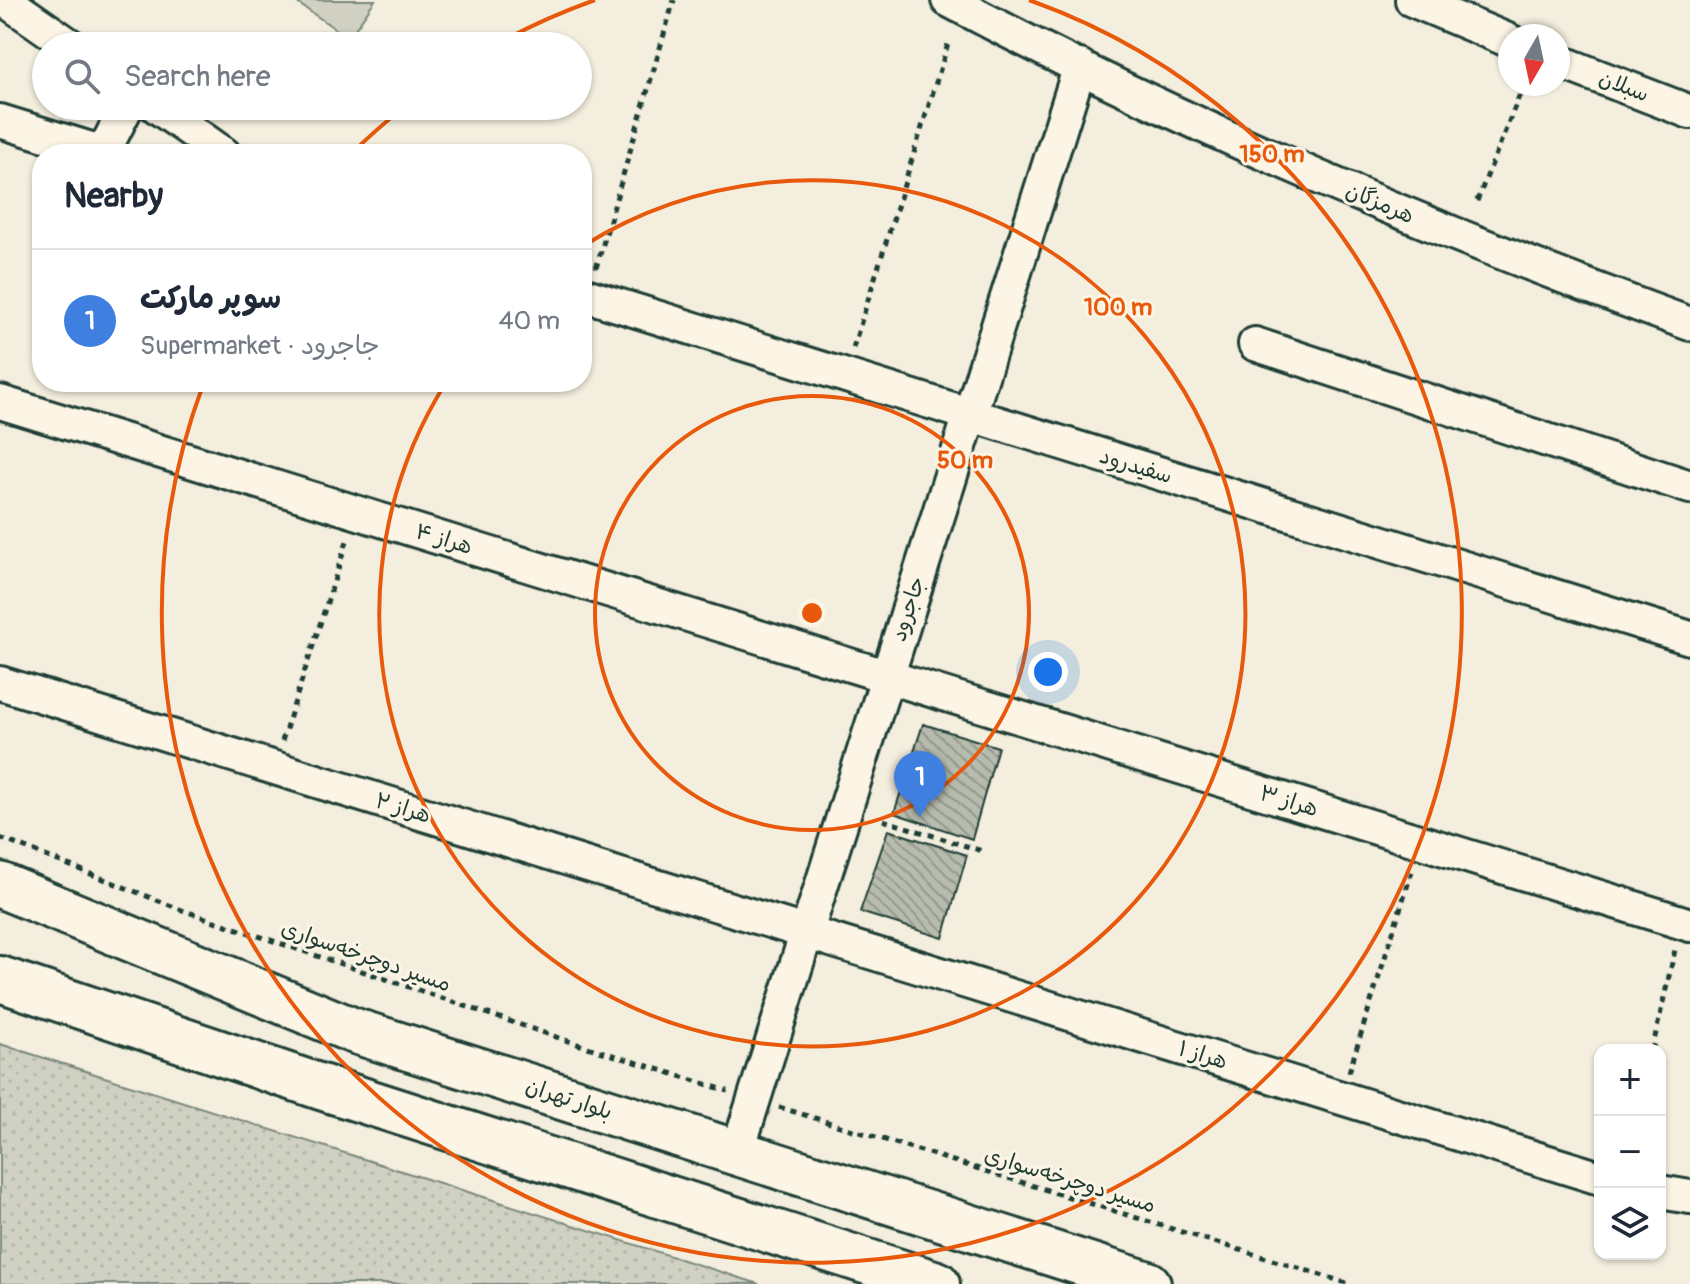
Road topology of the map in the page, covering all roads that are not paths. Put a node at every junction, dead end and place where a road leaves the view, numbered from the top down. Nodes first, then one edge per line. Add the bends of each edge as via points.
1 (5, 0) edge
2 (948, 0) edge
3 (1412, 0) edge
4 (51, 32) edge
5 (1498, 36) edge
6 (1080, 66) junction
7 (1570, 66) edge
8 (1690, 112) edge
9 (120, 120) edge
10 (176, 120) edge
11 (0, 121) edge
12 (75, 144) edge
13 (109, 144) edge
14 (210, 144) edge
15 (592, 283) edge
16 (1690, 324) edge
17 (1255, 344) dead end
18 (0, 402) edge
19 (970, 414) junction
20 (1690, 487) edge
21 (1690, 638) edge
22 (887, 677) junction
23 (0, 683) edge
24 (0, 885) edge
25 (807, 932) junction
26 (1683, 935) edge
27 (0, 979) edge
28 (737, 1153) junction
29 (1594, 1176) edge
30 (1666, 1193) edge
31 (1690, 1197) edge
32 (937, 1284) edge
33 (1148, 1284) edge

1 - 4 street
2 - 6 street, هرمزگان
3 - 5 street
6 - 16 street, هرمزگان via 1404,213
6 - 19 street, جاجرود
7 - 8 street, سبلان
9 - 13 street
10 - 14 street
11 - 12 street
15 - 19 street, سفیدرود
17 - 20 street
18 - 22 street, هراز ۴
19 - 21 street, سفیدرود
19 - 22 street, جاجرود
22 - 25 street, جاجرود
22 - 26 street, هراز ۳
23 - 25 street, هراز ۲
24 - 28 main road, بلوار تهران via 352,1030
25 - 28 street, جاجرود
25 - 29 street, هراز ۱
27 - 32 main road
28 - 33 main road, بلوار تهران
30 - 31 street

